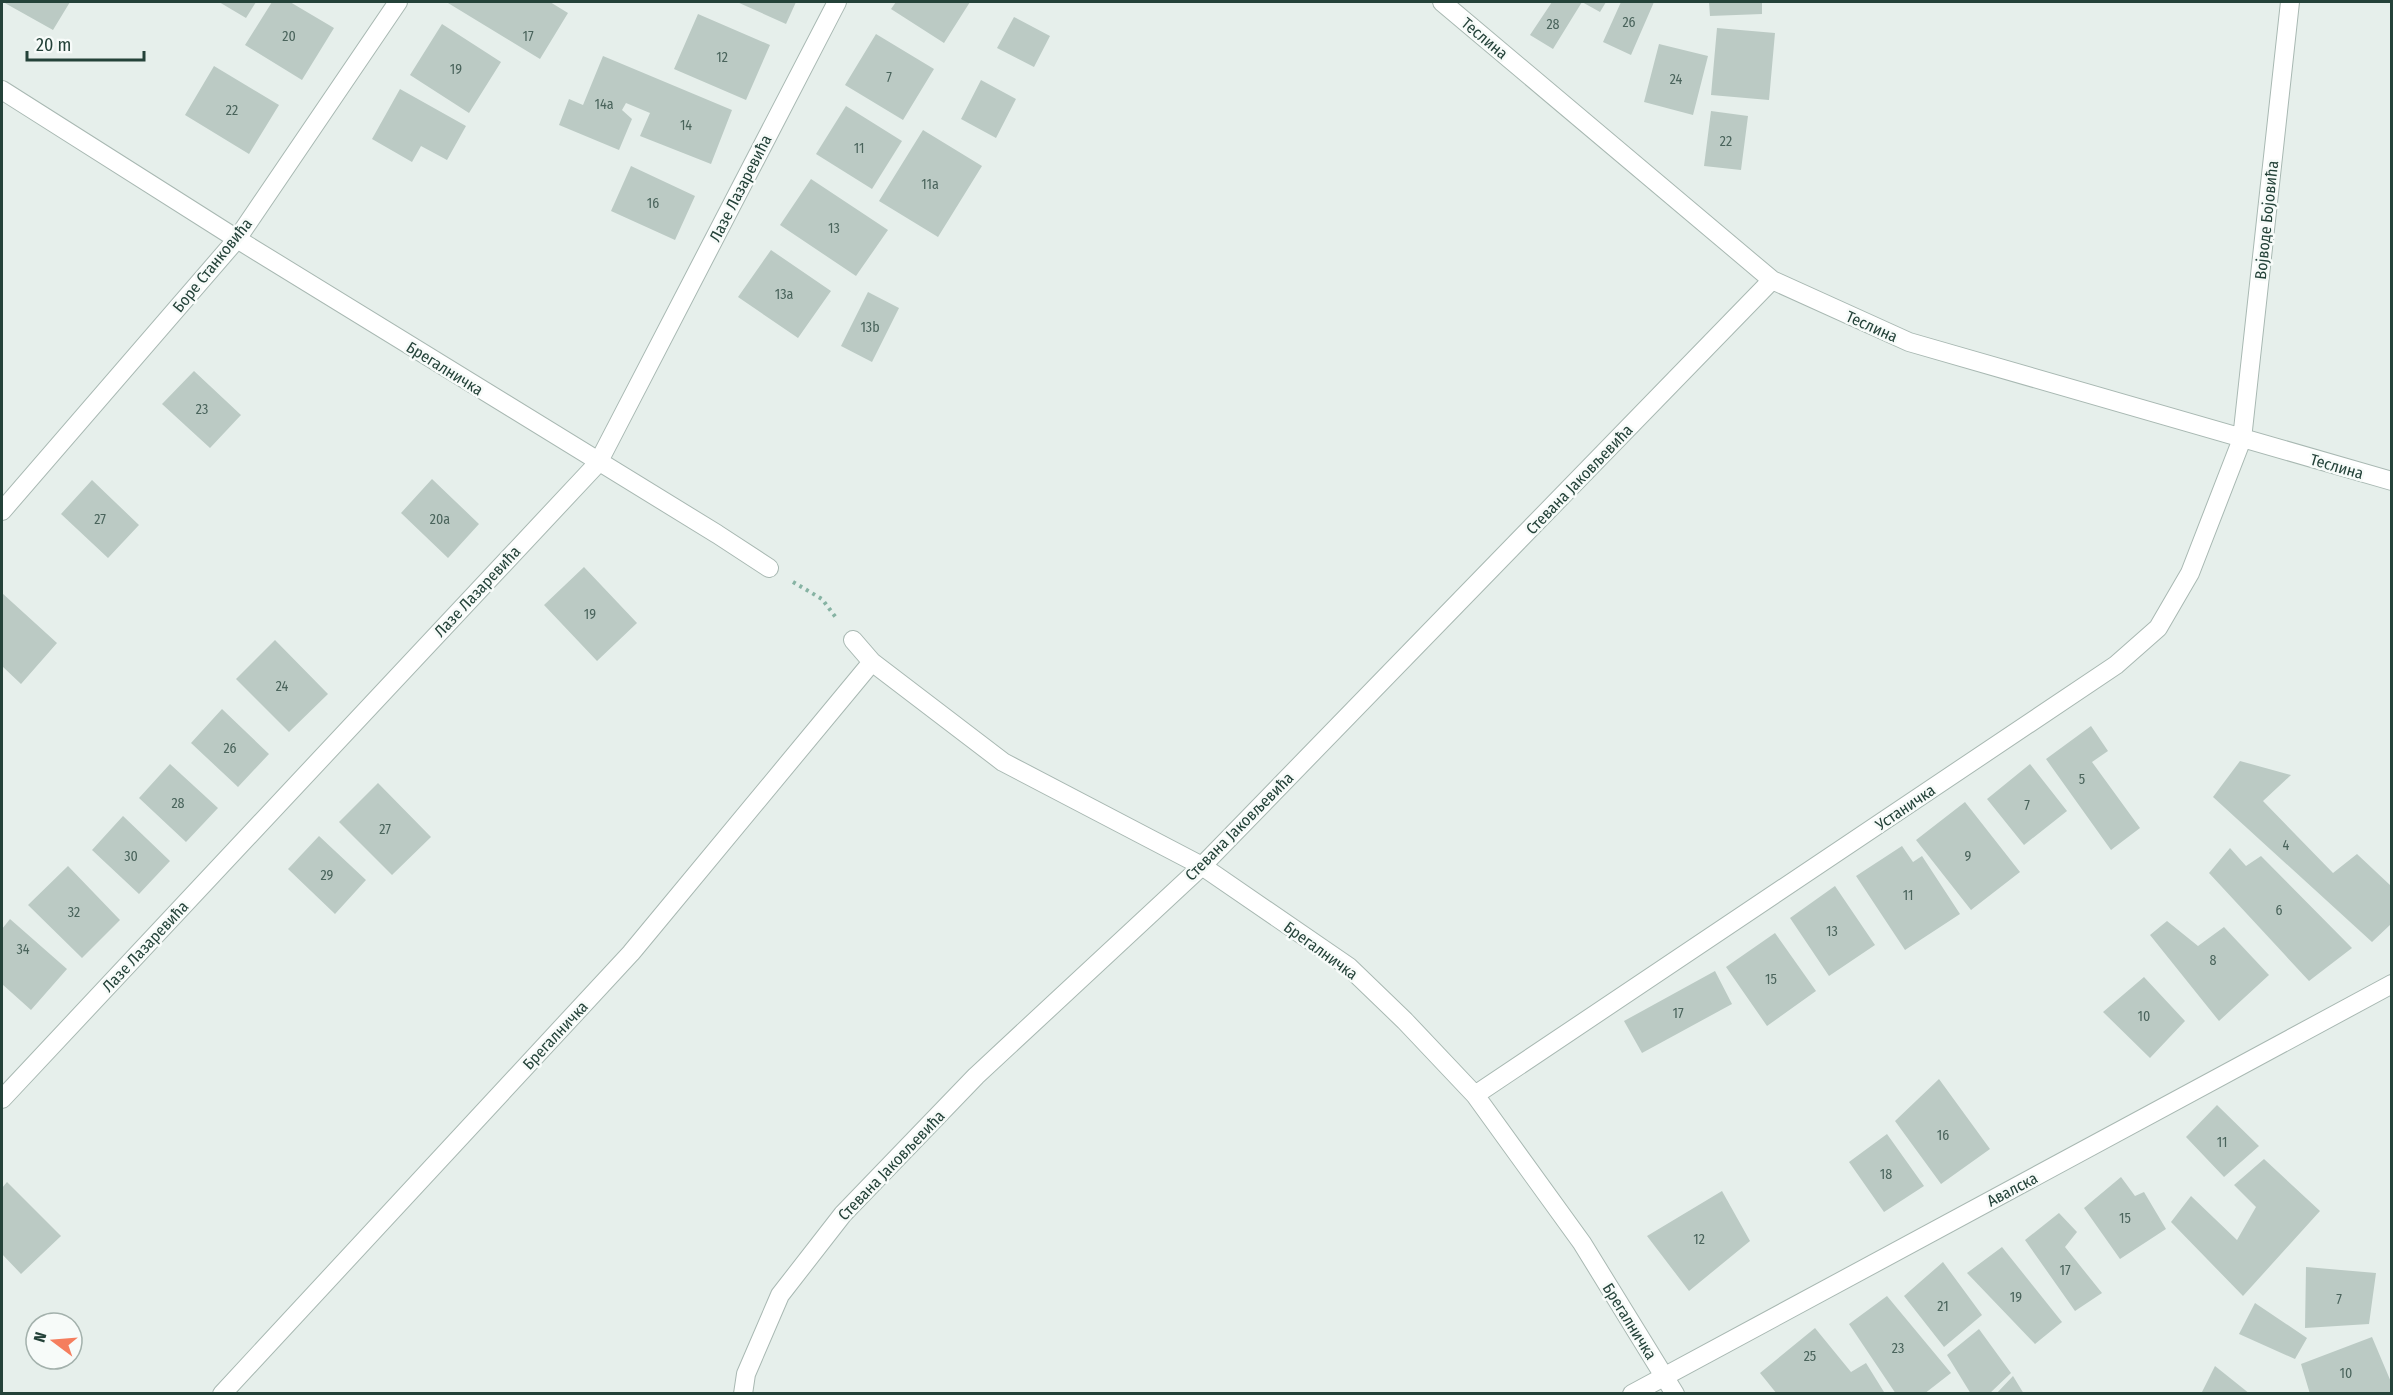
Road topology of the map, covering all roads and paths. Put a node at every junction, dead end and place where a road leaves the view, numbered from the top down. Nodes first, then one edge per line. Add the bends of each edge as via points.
1 (398, 2) edge
2 (837, 2) edge
3 (1442, 2) edge
4 (2290, 2) edge
5 (2, 90) edge
6 (237, 239) junction
7 (1772, 280) junction
8 (2242, 439) junction
9 (598, 463) junction
10 (2391, 481) edge
11 (2, 511) edge
12 (769, 568) joint
13 (853, 640) joint
14 (872, 662) junction
15 (1202, 866) junction
16 (2391, 984) edge
17 (1475, 1095) junction
18 (2, 1099) edge
19 (1665, 1377) junction
20 (222, 1394) edge
21 (743, 1394) edge
22 (1632, 1394) edge
23 (1675, 1394) edge

1 - 6 street, Боре Станковића
2 - 9 street, Лазе Лазаревића
3 - 7 street, Теслина
4 - 8 street, Војводе Бојовића
5 - 6 street, Брегалничка
6 - 9 street, Брегалничка
6 - 11 street, Боре Станковића
7 - 8 street, Теслина via 1909,342
7 - 15 street, Стевана Јаковљевића
8 - 10 street, Теслина
8 - 17 street, Устаничка via 2190,573 2158,628 2116,665
9 - 12 street, Брегалничка
9 - 18 street, Лазе Лазаревића
12 - 13 path via 822,599
13 - 14 street, Брегалничка
14 - 15 street, Брегалничка via 1003,762
14 - 20 street, Брегалничка via 631,953
15 - 17 street, Брегалничка via 1349,967
15 - 21 street, Стевана Јаковљевића via 976,1076 843,1214 780,1295 746,1374
16 - 19 street, Авалска
17 - 19 street, Брегалничка via 1582,1243
19 - 22 street, Авалска
19 - 23 street, Брегалничка

